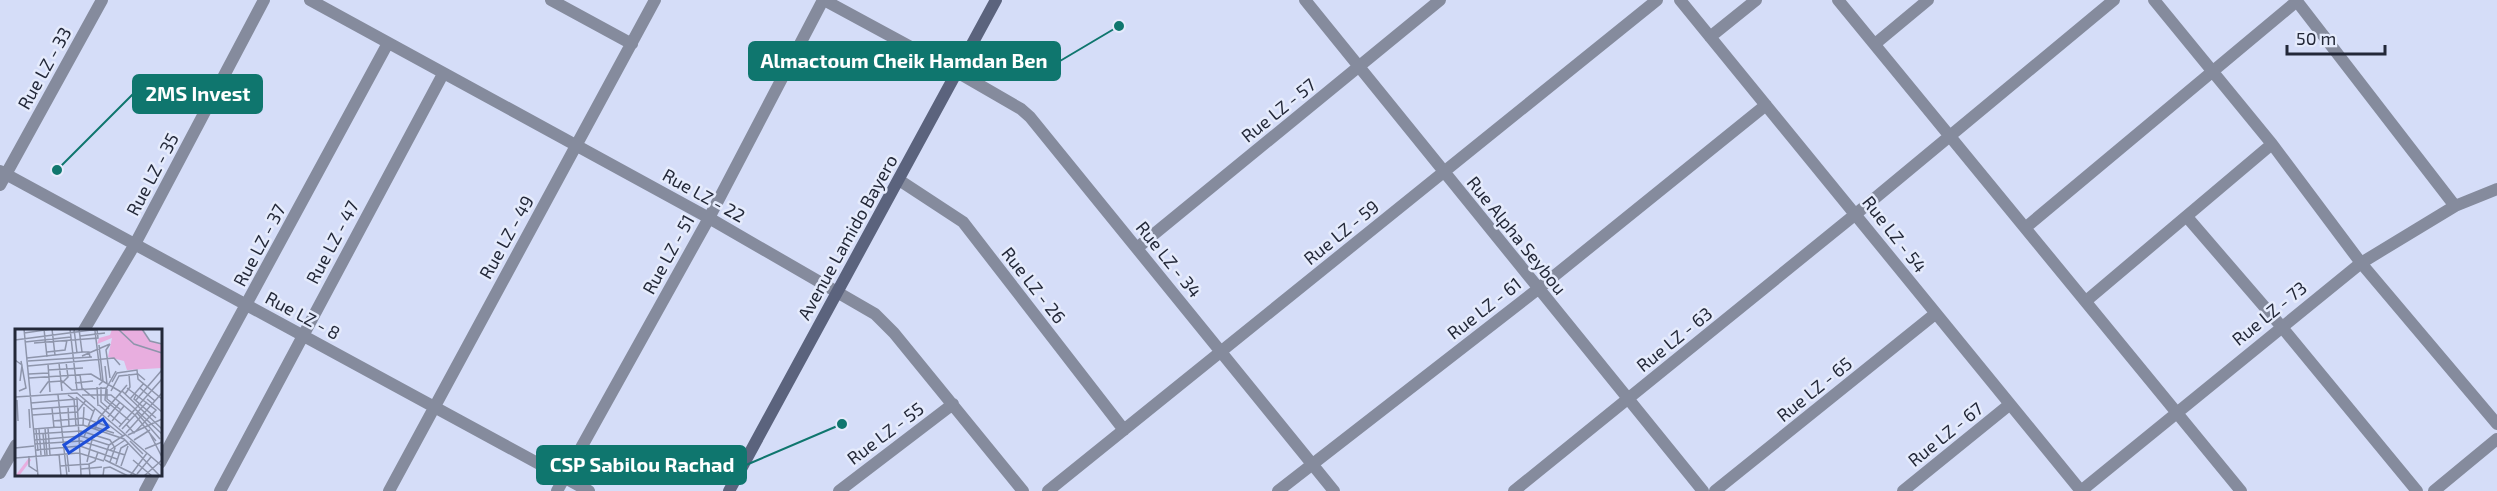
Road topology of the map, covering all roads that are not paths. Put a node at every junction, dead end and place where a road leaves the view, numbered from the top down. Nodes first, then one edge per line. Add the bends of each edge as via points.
1 (102, 0) edge
2 (264, 0) edge
3 (310, 0) edge
4 (551, 0) edge
5 (655, 0) edge
6 (824, 0) edge
7 (996, 0) edge
8 (1305, 0) edge
9 (1440, 0) edge
10 (1657, 0) edge
11 (1680, 0) edge
12 (1756, 0) edge
13 (1838, 0) edge
14 (1928, 0) edge
15 (2114, 0) edge
16 (2154, 0) edge
17 (2297, 0) edge
18 (1710, 37) junction
19 (388, 43) junction
20 (632, 44) junction
21 (1875, 44) junction
22 (1359, 67) junction
23 (2213, 71) junction
24 (957, 72) junction
25 (444, 74) junction
26 (1766, 105) junction
27 (1950, 137) junction
28 (2272, 144) junction
29 (577, 145) junction
30 (1443, 172) junction
31 (2, 177) edge
32 (899, 180) junction
33 (2497, 189) edge
34 (2455, 206) junction
35 (1857, 213) junction
36 (2187, 217) junction
37 (709, 218) junction
38 (2025, 228) junction
39 (135, 244) junction
40 (1137, 248) junction
41 (2361, 262) junction
42 (1538, 289) junction
43 (838, 293) junction
44 (2086, 301) junction
45 (247, 304) junction
46 (1935, 314) junction
47 (2281, 326) junction
48 (85, 329) edge
49 (303, 335) junction
50 (1221, 352) junction
51 (1628, 400) junction
52 (953, 404) junction
53 (435, 405) junction
54 (2009, 405) junction
55 (2176, 414) junction
56 (2497, 424) edge
57 (1124, 430) junction
58 (2497, 439) edge
59 (15, 447) edge
60 (162, 459) edge
61 (1312, 463) junction
62 (0, 473) edge
63 (153, 476) edge
64 (564, 477) junction
65 (145, 491) edge
66 (220, 491) edge
67 (389, 491) edge
68 (556, 491) edge
69 (589, 491) edge
70 (729, 491) edge
71 (838, 491) edge
72 (1023, 491) edge
73 (1048, 491) edge
74 (1278, 491) edge
75 (1334, 491) edge
76 (1514, 491) edge
77 (1703, 491) edge
78 (1715, 491) edge
79 (1903, 491) edge
80 (2081, 491) edge
81 (2241, 491) edge
82 (2417, 491) edge
83 (2434, 491) edge

1 - 31 street, Rue LZ - 33
2 - 39 street, Rue LZ - 35
3 - 19 street, Rue LZ - 22
4 - 20 street
5 - 20 street, Rue LZ - 49
6 - 24 street, Rue LZ - 34
6 - 37 street, Rue LZ - 51
7 - 24 street, Avenue Lamido Bayero
8 - 22 street, Rue Alpha Seybou
9 - 22 street, Rue LZ - 57
10 - 30 street, Rue LZ - 59
11 - 18 street, Rue LZ - 54
12 - 18 street
13 - 21 street
14 - 21 street
15 - 27 street, Rue LZ - 63
16 - 23 street
17 - 23 street
17 - 34 street
18 - 26 street, Rue LZ - 54
19 - 25 street, Rue LZ - 22
19 - 45 street, Rue LZ - 37
20 - 29 street, Rue LZ - 49
21 - 27 street
22 - 30 street, Rue Alpha Seybou
22 - 40 street, Rue LZ - 57
23 - 28 street
23 - 38 street
24 - 32 street, Avenue Lamido Bayero
24 - 40 street, Rue LZ - 34 via 1030,117
25 - 29 street, Rue LZ - 22
25 - 49 street, Rue LZ - 47
26 - 35 street, Rue LZ - 54
26 - 42 street, Rue LZ - 61
27 - 35 street, Rue LZ - 63
27 - 38 street
28 - 36 street
28 - 41 street
29 - 37 street, Rue LZ - 22
29 - 53 street, Rue LZ - 49
30 - 42 street, Rue Alpha Seybou
30 - 50 street, Rue LZ - 59
31 - 39 street, Rue LZ - 8
32 - 43 street, Avenue Lamido Bayero
32 - 57 street, Rue LZ - 26 via 963,222
33 - 34 street, Rue LZ - 73
34 - 41 street, Rue LZ - 73
35 - 46 street, Rue LZ - 54
35 - 51 street, Rue LZ - 63
36 - 44 street
36 - 47 street
37 - 43 street, Rue LZ - 22
37 - 64 street, Rue LZ - 51
38 - 44 street
39 - 45 street, Rue LZ - 8
39 - 48 street, Rue LZ - 35
40 - 50 street, Rue LZ - 34
41 - 47 street, Rue LZ - 73
41 - 56 street
42 - 51 street, Rue Alpha Seybou
42 - 61 street, Rue LZ - 61
43 - 52 street, Rue LZ - 22 via 885,323
43 - 70 street, Avenue Lamido Bayero
44 - 55 street
45 - 49 street, Rue LZ - 8
45 - 60 street, Rue LZ - 37
46 - 54 street, Rue LZ - 54
46 - 78 street, Rue LZ - 65
47 - 55 street, Rue LZ - 73
47 - 82 street
49 - 53 street, Rue LZ - 8
49 - 66 street, Rue LZ - 47
50 - 57 street, Rue LZ - 59
50 - 61 street, Rue LZ - 34
51 - 76 street, Rue LZ - 63
51 - 77 street, Rue Alpha Seybou
52 - 71 street, Rue LZ - 55
52 - 72 street, Rue LZ - 22
53 - 64 street, Rue LZ - 8
53 - 67 street, Rue LZ - 49
54 - 79 street, Rue LZ - 67
54 - 80 street, Rue LZ - 54
55 - 80 street, Rue LZ - 73
55 - 81 street
57 - 73 street, Rue LZ - 59
58 - 83 street
59 - 62 street
61 - 74 street, Rue LZ - 61
61 - 75 street, Rue LZ - 34
63 - 65 street
64 - 68 street, Rue LZ - 51
64 - 69 street, Rue LZ - 8

